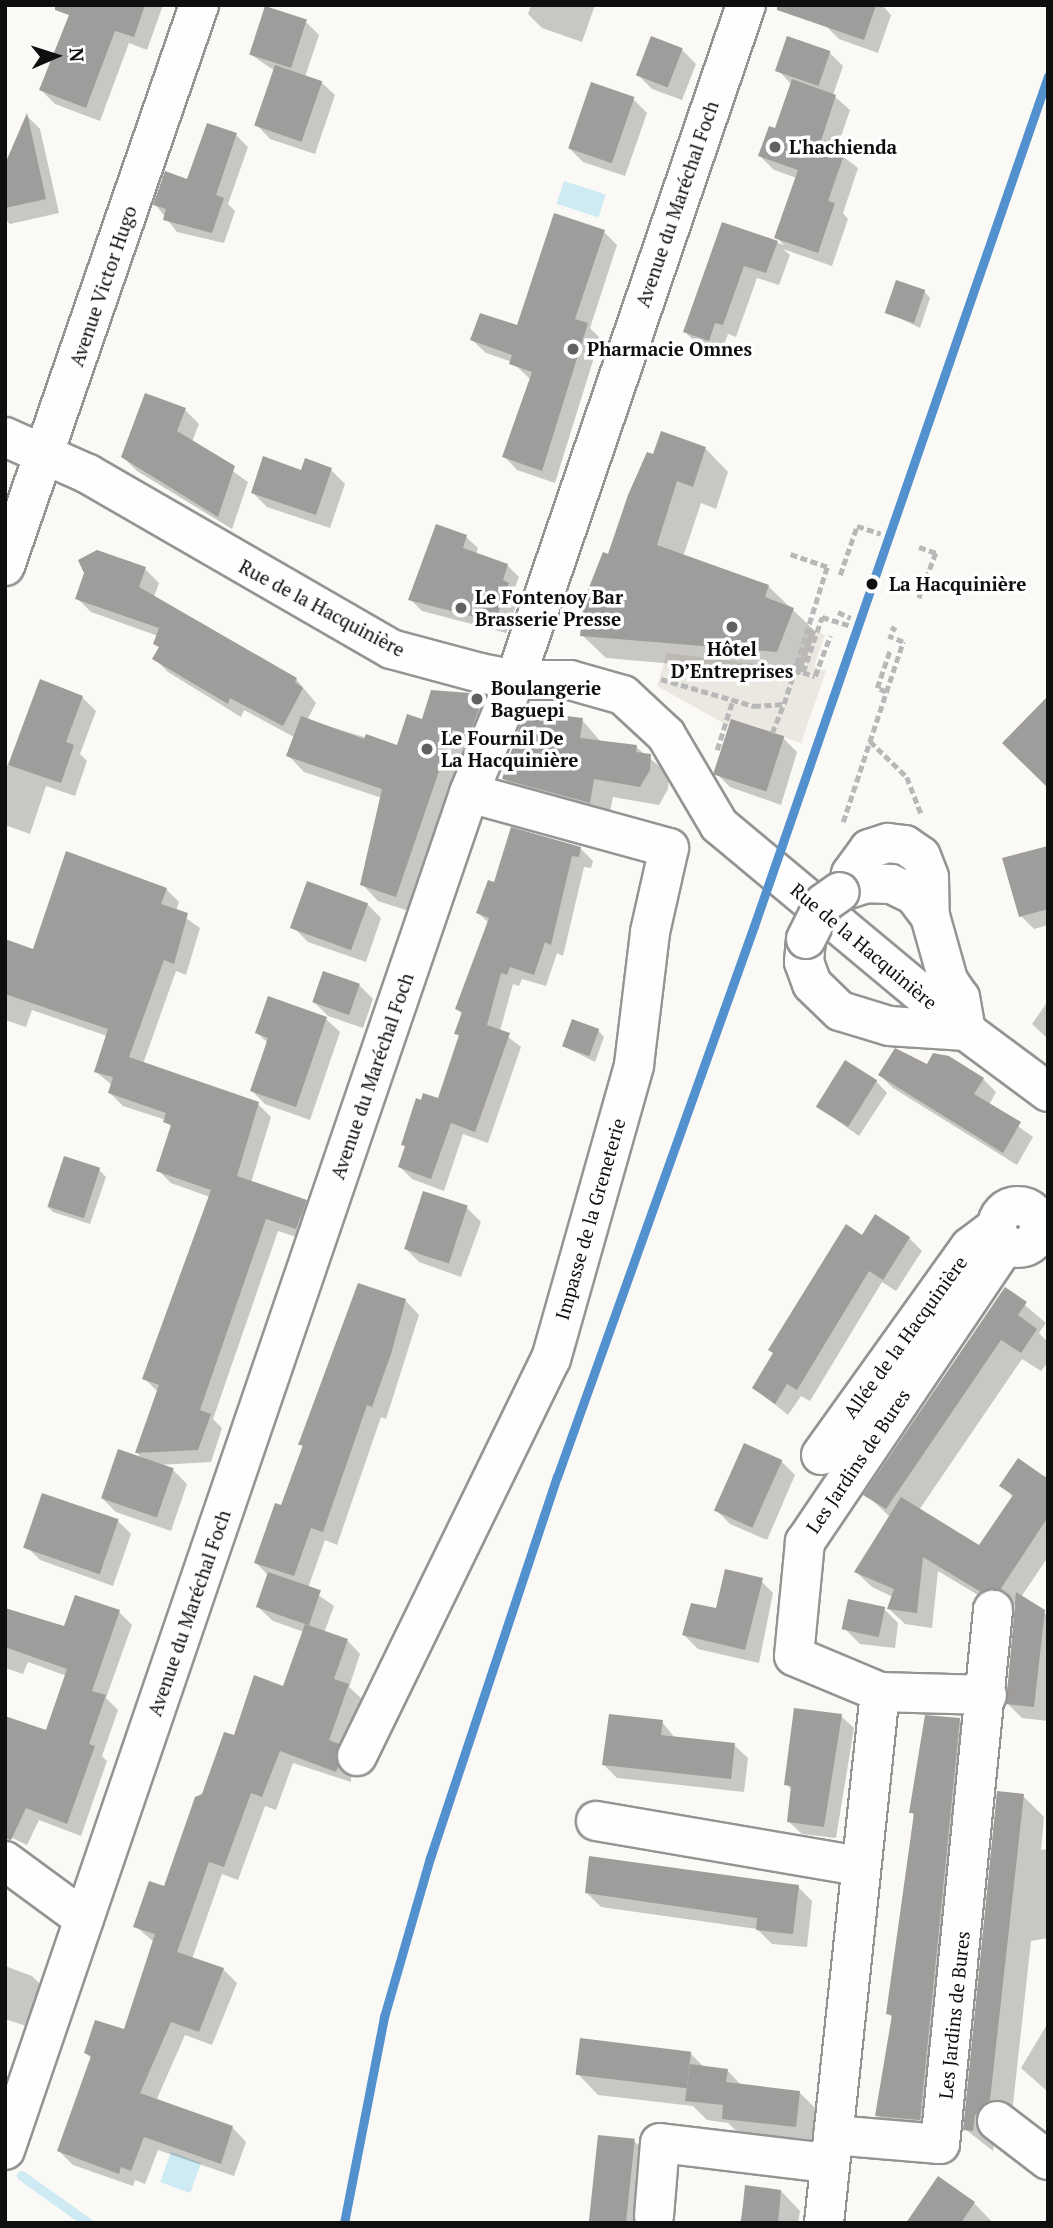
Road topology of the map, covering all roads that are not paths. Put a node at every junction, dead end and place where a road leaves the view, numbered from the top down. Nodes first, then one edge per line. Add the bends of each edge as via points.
1 (199, 5) edge
2 (746, 5) edge
3 (5, 437) edge
4 (45, 453) junction
5 (5, 566) edge
6 (515, 680) junction
7 (469, 793) junction
8 (844, 890) junction
9 (930, 916) junction
10 (966, 1031) junction
11 (1048, 1092) edge
12 (1040, 1201) edge
13 (1002, 1236) junction
14 (821, 1455) dead end
15 (993, 1610) dead end
16 (880, 1692) junction
17 (987, 1695) junction
18 (357, 1756) dead end
19 (596, 1821) dead end
20 (5, 1861) edge
21 (859, 1866) junction
22 (84, 1919) junction
23 (997, 2121) dead end
24 (831, 2149) junction
25 (5, 2150) edge
26 (1048, 2160) edge
27 (653, 2216) dead end
28 (824, 2223) edge

1 - 4 street, Avenue Victor Hugo
2 - 6 street, Avenue du Maréchal Foch
3 - 4 street, Rue de la Hacquinière
4 - 5 street, Avenue Victor Hugo
4 - 6 street, Rue de la Hacquinière via 391,649
6 - 7 street, Avenue du Maréchal Foch
6 - 10 street, Rue de la Hacquinière via 570,680 623,695 666,735 719,825
7 - 18 street, Impasse de la Greneterie via 669,848 650,932 634,1065 551,1359
7 - 22 street, Avenue du Maréchal Foch
8 - 9 street via 891,884 914,895
8 - 9 street via 869,849 888,843 905,845 921,856 929,877
8 - 10 street, bridge via 824,903 806,939 804,962 812,984 839,1011 889,1026
9 - 10 street via 947,980 960,998
10 - 11 street, Rue de la Hacquinière
12 - 13 street via 1037,1237 1019,1248
13 - 14 street, Allée de la Hacquinière via 970,1247
13 - 16 street, Les Jardins de Bures via 805,1542 794,1656
15 - 17 street, Les Jardins de Bures
16 - 17 street, Les Jardins de Bures
16 - 21 street
17 - 24 street, Les Jardins de Bures via 940,2144
19 - 21 street
20 - 22 street
21 - 24 street
22 - 25 street, Avenue du Maréchal Foch
23 - 26 street
24 - 27 street, Les Jardins de Bures via 660,2143
24 - 28 street

